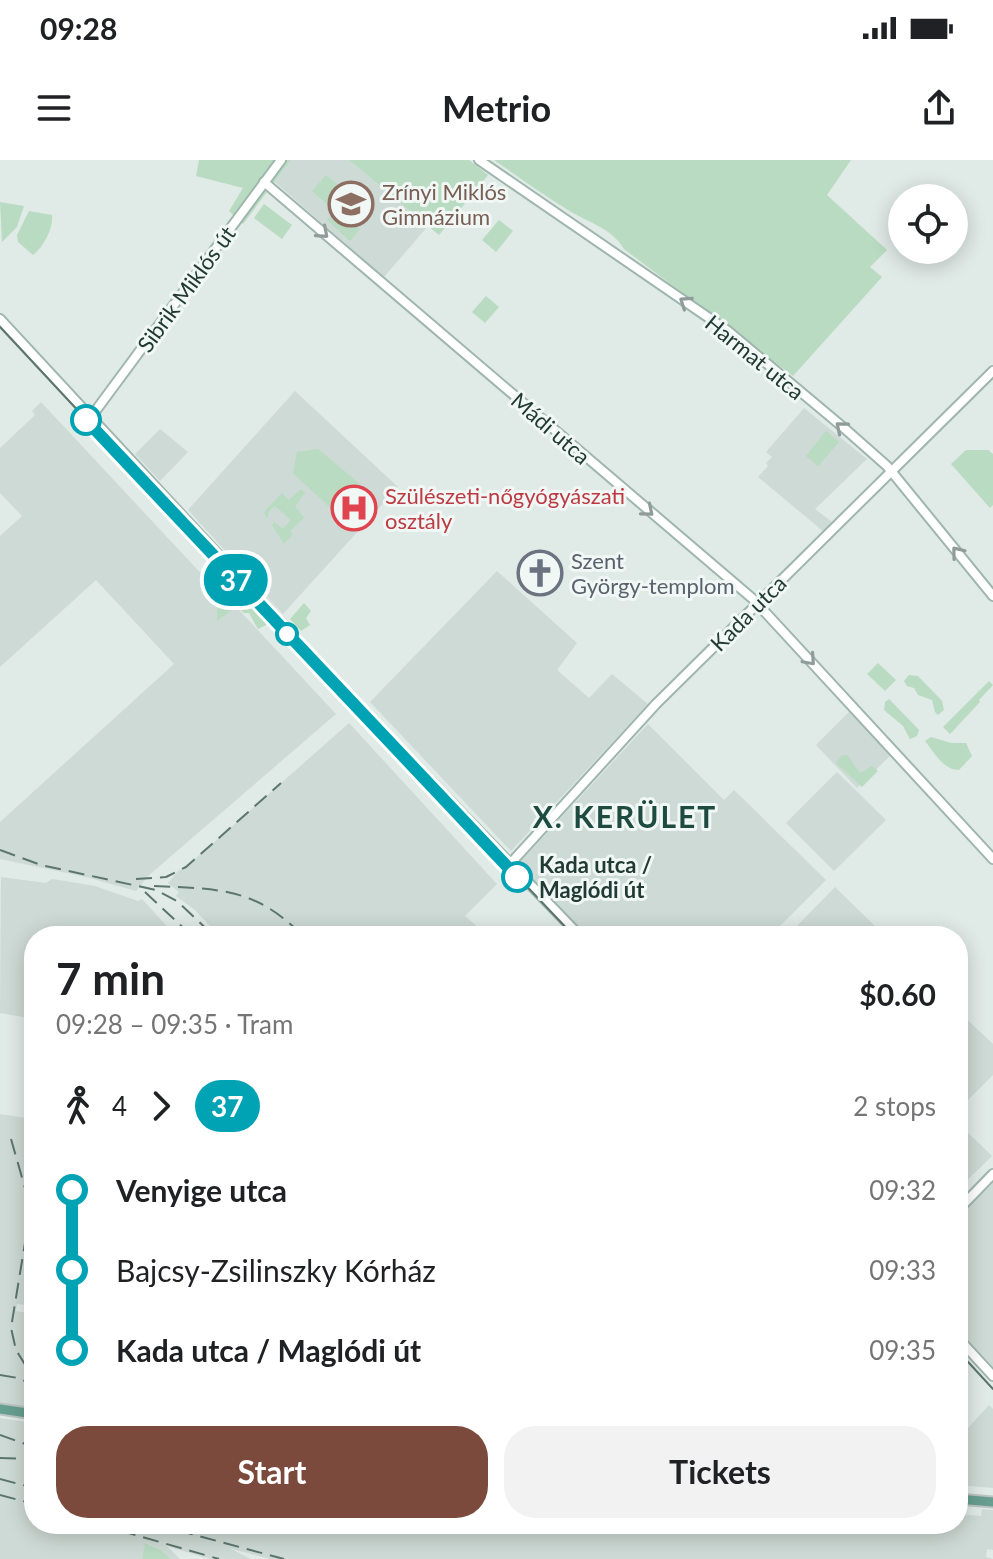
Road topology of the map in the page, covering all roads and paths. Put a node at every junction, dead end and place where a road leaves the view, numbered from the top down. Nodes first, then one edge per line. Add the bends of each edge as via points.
1 (281, 160) edge
2 (479, 160) edge
3 (264, 182) junction
4 (0, 319) edge
5 (993, 371) edge
6 (91, 417) junction
7 (891, 471) junction
8 (993, 596) edge
9 (757, 603) junction
10 (993, 859) edge
11 (510, 864) junction
12 (570, 926) edge
13 (993, 1174) edge
14 (968, 1200) edge
15 (968, 1349) edge
16 (993, 1376) edge
17 (0, 1409) edge
18 (24, 1413) edge
19 (968, 1500) edge
20 (993, 1502) edge

1 - 3 street, Sibrik Miklós út
7 -> 2 street, Harmat utca via 728,331
3 - 6 street, Sibrik Miklós út
3 -> 9 street, Mádi utca
4 - 6 street
5 - 7 street, Kada utca
6 - 11 street
8 -> 7 street, Harmat utca
7 - 9 street, Kada utca
9 -> 10 street, Mádi utca
9 - 11 street, Kada utca
11 - 12 street
13 - 14 street
15 - 16 street
17 - 18 main road
19 - 20 main road

